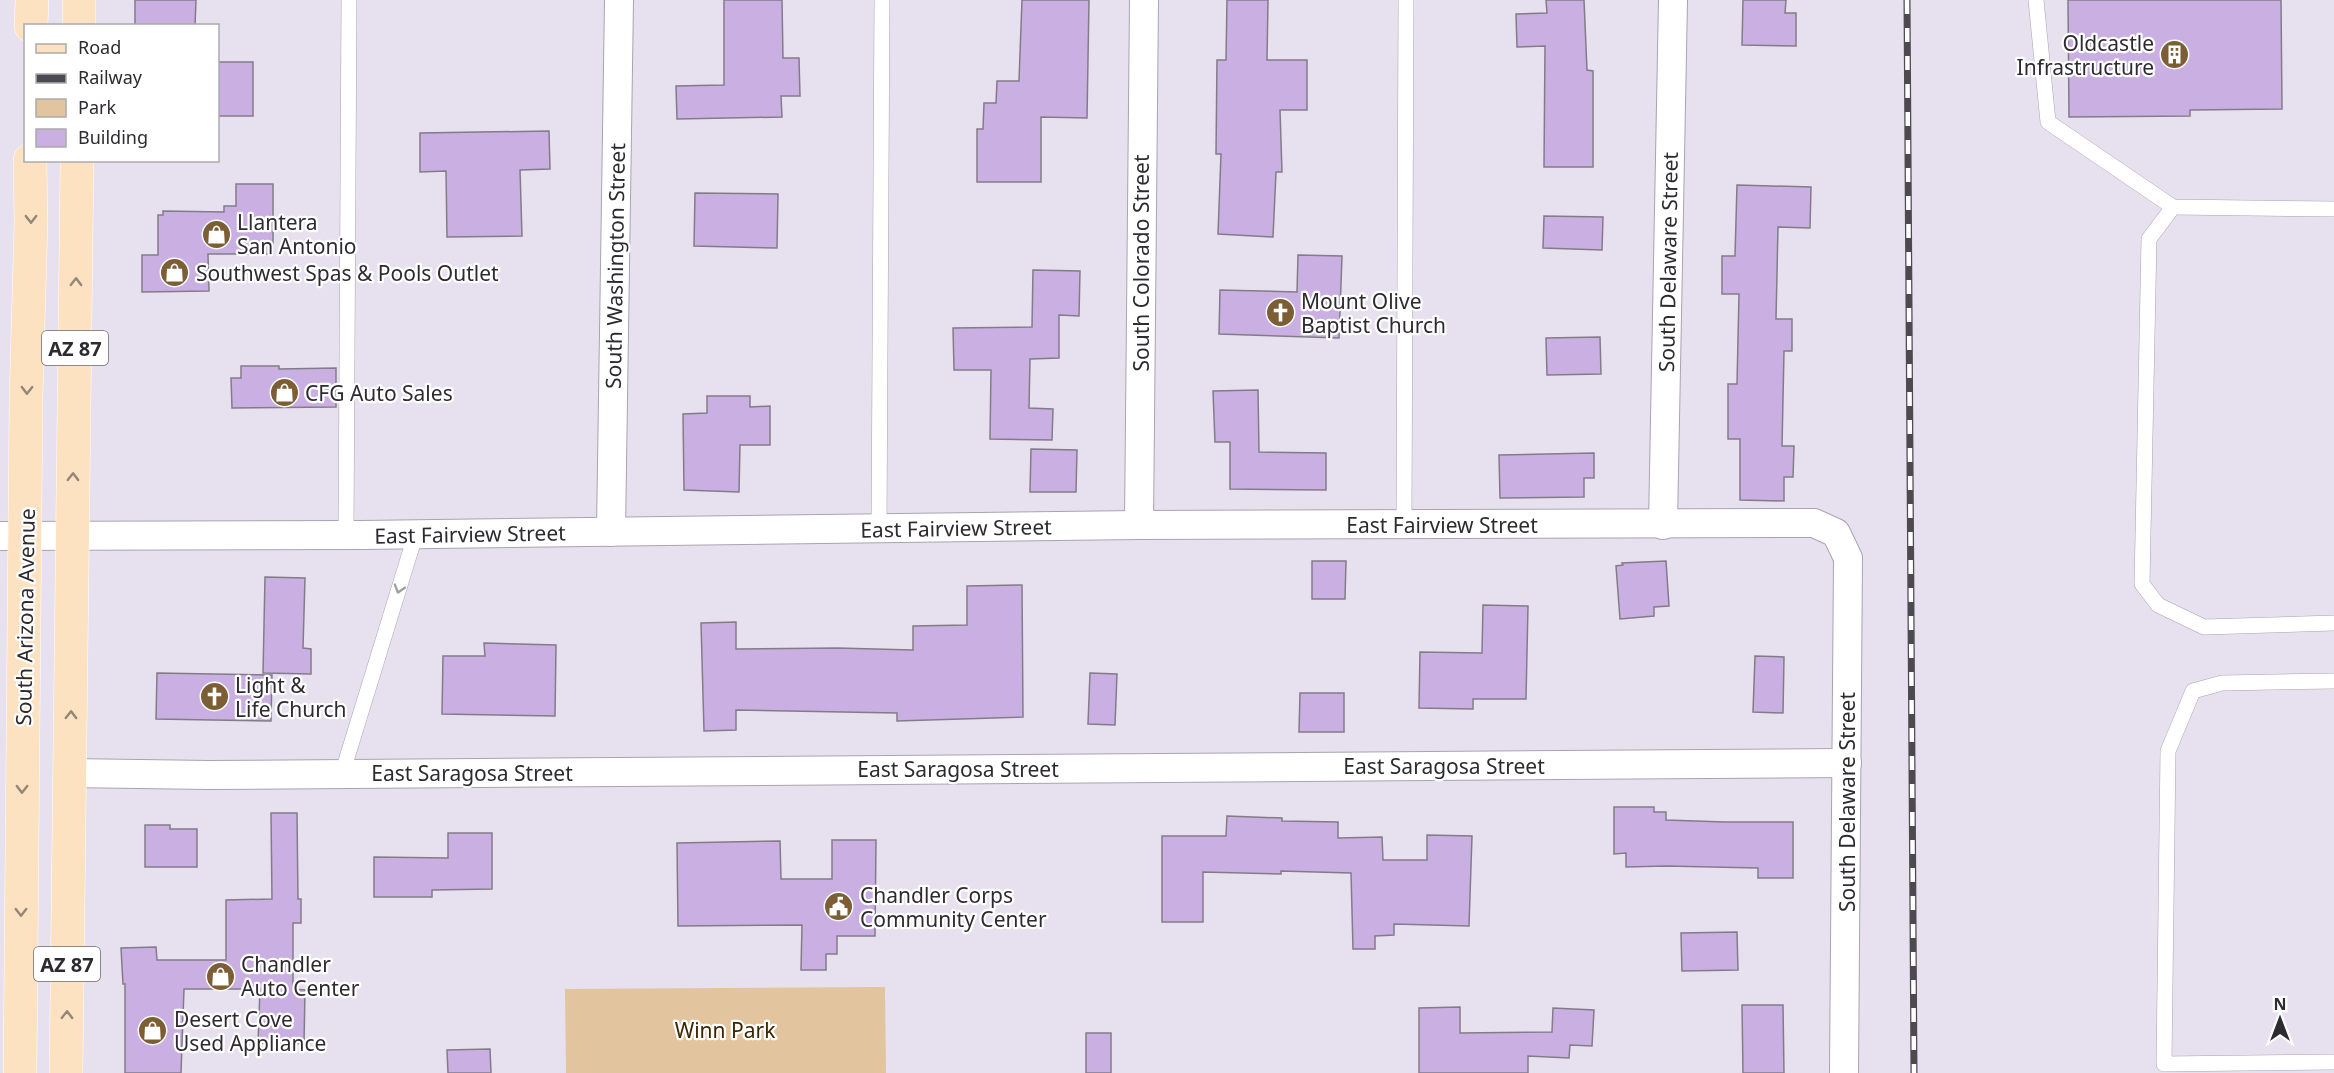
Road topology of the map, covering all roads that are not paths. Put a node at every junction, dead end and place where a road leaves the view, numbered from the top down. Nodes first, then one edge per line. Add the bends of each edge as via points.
1 (32, 0) edge
2 (79, 0) edge
3 (349, 0) edge
4 (619, 0) edge
5 (882, 0) edge
6 (1144, 0) edge
7 (1406, 0) edge
8 (1673, 0) edge
9 (2036, 0) edge
10 (31, 24) edge
11 (79, 24) edge
12 (30, 162) edge
13 (77, 162) edge
14 (2173, 207) junction
15 (2334, 209) edge
16 (1139, 525) junction
17 (1404, 525) junction
18 (1663, 525) junction
19 (879, 529) junction
20 (611, 532) junction
21 (416, 533) junction
22 (1836, 533) joint
23 (346, 535) junction
24 (13, 536) edge
25 (73, 536) junction
26 (2334, 623) edge
27 (2334, 681) edge
28 (1847, 763) junction
29 (69, 773) junction
30 (342, 774) junction
31 (2334, 1062) edge
32 (20, 1073) edge
33 (66, 1073) edge
34 (1844, 1073) edge

1 - 10 main road
2 - 11 main road
3 - 23 lane
4 - 20 street, South Washington Street
5 - 19 lane
6 - 16 street, South Colorado Street
7 - 17 lane
8 - 18 street, South Delaware Street
9 - 14 lane via 2048,122
12 -> 24 main road, South Arizona Avenue / AZ 87 via 28,315
25 -> 13 main road, AZ 87
14 - 15 lane
14 - 26 lane via 2149,238 2142,584 2158,605 2204,627
16 - 17 street, East Fairview Street
16 - 19 street, East Fairview Street
17 - 18 street, East Fairview Street
18 - 22 street, East Fairview Street via 1814,523
19 - 20 street, East Fairview Street
20 - 21 street, East Fairview Street
21 - 23 street, East Fairview Street
21 -> 30 lane
22 - 28 street, South Delaware Street via 1848,558
23 - 25 street, East Fairview Street
24 - 25 street, East Fairview Street
24 -> 32 main road, South Arizona Avenue / AZ 87
29 -> 25 main road, AZ 87
27 - 31 lane via 2222,683 2193,691 2168,751 2164,1064
28 - 30 street, East Saragosa Street
28 - 34 street, South Delaware Street
29 - 30 street, East Saragosa Street
33 -> 29 main road, AZ 87

